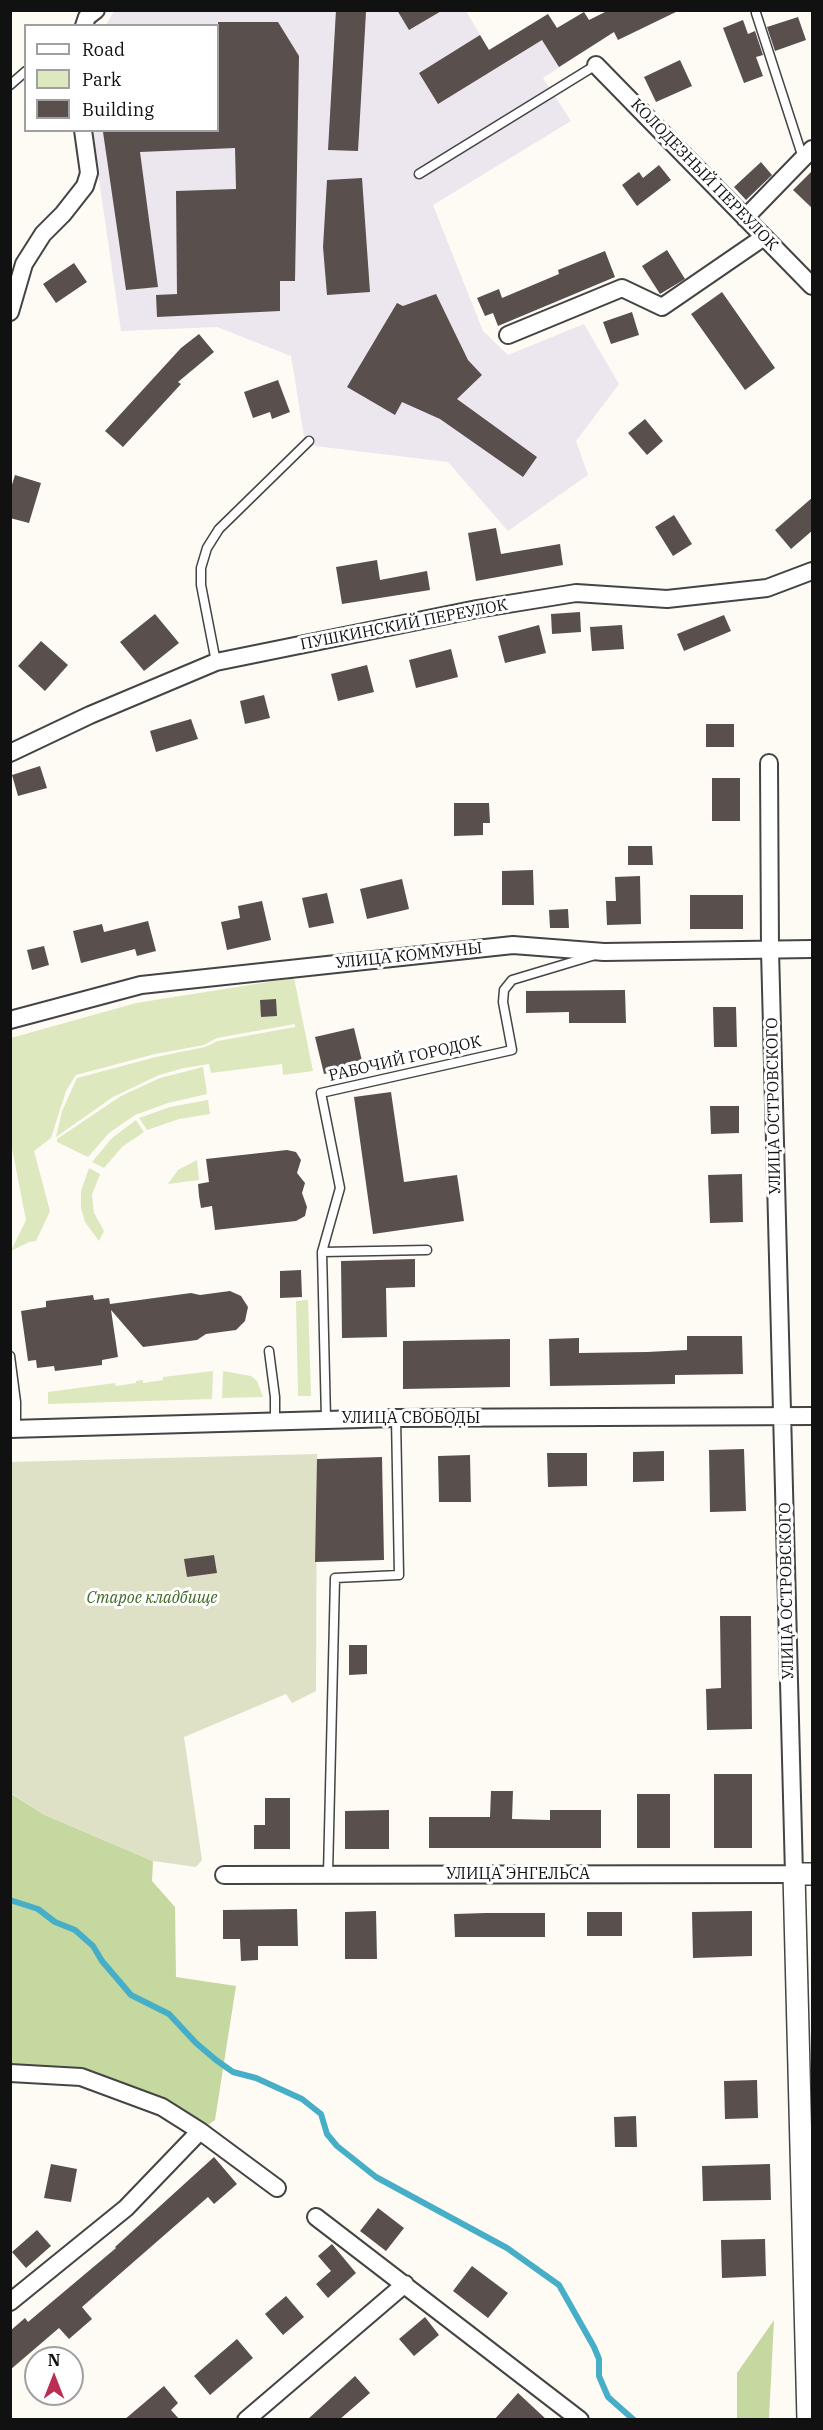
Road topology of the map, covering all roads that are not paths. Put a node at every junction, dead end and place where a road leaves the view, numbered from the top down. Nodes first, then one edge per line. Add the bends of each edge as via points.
1 (756, 13) dead end
2 (596, 64) joint
3 (24, 73) edge
4 (10, 86) edge
5 (83, 132) edge
6 (808, 154) edge
7 (418, 174) dead end
8 (745, 218) junction
9 (764, 237) junction
10 (813, 286) edge
11 (10, 312) edge
12 (508, 335) dead end
13 (309, 441) dead end
14 (813, 571) edge
15 (216, 662) junction
16 (10, 753) edge
17 (770, 763) dead end
18 (813, 949) edge
19 (770, 950) junction
20 (604, 952) junction
21 (10, 1020) edge
22 (427, 1250) dead end
23 (322, 1252) junction
24 (268, 1351) dead end
25 (10, 1356) edge
26 (813, 1416) edge
27 (782, 1417) junction
28 (396, 1418) junction
29 (326, 1419) junction
30 (275, 1421) junction
31 (13, 1429) edge
32 (328, 1874) junction
33 (803, 1874) edge
34 (224, 1875) dead end
35 (10, 2073) edge
36 (200, 2131) junction
37 (277, 2188) dead end
38 (316, 2217) dead end
39 (405, 2284) junction
40 (10, 2301) edge
41 (246, 2420) edge
42 (580, 2420) edge
43 (808, 2420) edge

1 - 6 lane
2 - 7 lane
2 - 8 street, КОЛОДЕЗНЫЙ ПЕРЕУЛОК
3 - 4 lane
5 - 11 street via 89,173 85,186 43,234 24,264
6 - 8 street
8 - 9 street, КОЛОДЕЗНЫЙ ПЕРЕУЛОК
9 - 10 street, КОЛОДЕЗНЫЙ ПЕРЕУЛОК
9 - 12 street via 662,307 622,288
13 - 15 lane via 219,529 207,548 201,585
14 - 15 street, ПУШКИНСКИЙ ПЕРЕУЛОК via 767,588 667,599 576,593
15 - 16 street, ПУШКИНСКИЙ ПЕРЕУЛОК
17 - 19 street, УЛИЦА ОСТРОВСКОГО
18 - 19 street, УЛИЦА КОММУНЫ
19 - 20 street, УЛИЦА КОММУНЫ
19 - 27 street, УЛИЦА ОСТРОВСКОГО
20 - 21 street, УЛИЦА КОММУНЫ via 513,945 141,985
20 - 23 lane, РАБОЧИЙ ГОРОДОК via 512,980 504,990 503,1002 512,1050 321,1093 340,1188
22 - 23 lane
23 - 29 lane, РАБОЧИЙ ГОРОДОК
24 - 30 lane
25 - 31 lane via 16,1402
26 - 27 street, УЛИЦА СВОБОДЫ
27 - 28 street, УЛИЦА СВОБОДЫ
27 - 33 street, УЛИЦА ОСТРОВСКОГО
28 - 29 street, УЛИЦА СВОБОДЫ
28 - 32 lane via 399,1575 335,1578
29 - 30 street, УЛИЦА СВОБОДЫ
30 - 31 street, УЛИЦА СВОБОДЫ
32 - 33 street, УЛИЦА ЭНГЕЛЬСА
32 - 34 street, УЛИЦА ЭНГЕЛЬСА
33 - 43 street, УЛИЦА ОСТРОВСКОГО
35 - 36 street via 81,2077 162,2107
36 - 37 street
36 - 40 street via 126,2208
38 - 39 street
39 - 41 street
39 - 42 street

